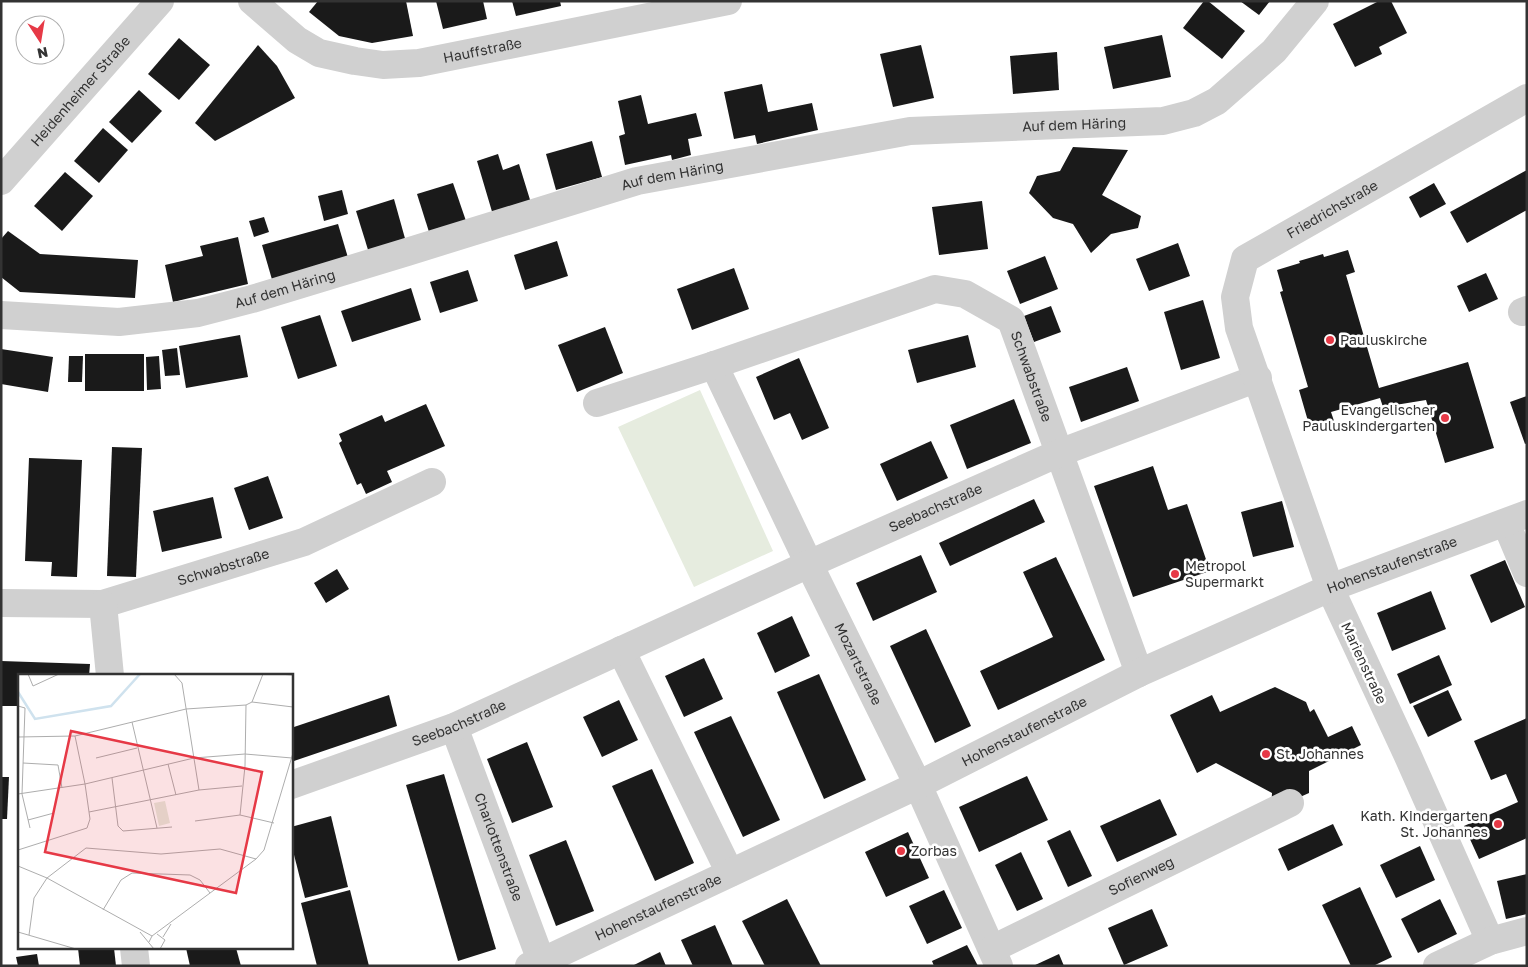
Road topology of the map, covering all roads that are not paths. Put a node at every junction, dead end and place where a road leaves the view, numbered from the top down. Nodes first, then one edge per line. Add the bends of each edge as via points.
1 (160, 1) edge
2 (252, 1) edge
3 (728, 1) edge
4 (1315, 1) edge
5 (1527, 98) edge
6 (1, 181) edge
7 (1, 315) edge
8 (714, 365) junction
9 (1258, 378) junction
10 (597, 403) dead end
11 (1059, 453) junction
12 (432, 482) dead end
13 (1517, 519) edge
14 (809, 564) junction
15 (1527, 573) edge
16 (1330, 588) junction
17 (1, 603) edge
18 (102, 604) junction
19 (620, 650) junction
20 (1139, 673) junction
21 (110, 674) edge
22 (454, 727) junction
23 (292, 785) edge
24 (918, 785) junction
25 (1290, 803) dead end
26 (730, 873) junction
27 (1527, 931) edge
28 (1490, 941) junction
29 (134, 950) edge
30 (995, 957) edge
31 (538, 964) edge
32 (136, 966) edge
33 (1437, 966) edge

1 - 6 street, Heidenheimer Straße
2 - 3 street, Hauffstraße via 297,40 319,53 383,66 419,63
4 - 7 street, Auf dem Häring via 1274,51 1217,101 1194,113 1164,121 910,131 638,181 198,313 119,322
5 - 9 street, Friedrichstraße via 1244,259 1235,297 1239,328
8 - 10 street, Schwabstraße
8 - 11 street, Schwabstraße via 935,289 965,294 1011,320
8 - 14 street, Mozartstraße
9 - 11 street, Seebachstraße
9 - 16 street, Marienstraße
11 - 14 street, Seebachstraße
11 - 20 street, Schwabstraße
12 - 18 street, Schwabstraße via 304,542
13 - 15 street
13 - 16 street, Hohenstaufenstraße
14 - 19 street, Seebachstraße
14 - 24 street, Mozartstraße
16 - 20 street, Hohenstaufenstraße
16 - 28 street, Marienstraße
17 - 18 street, Schwabstraße
18 - 21 street
19 - 22 street, Seebachstraße
19 - 26 street
20 - 24 street, Hohenstaufenstraße
22 - 23 street, Seebachstraße
22 - 31 street, Charlottenstraße
24 - 26 street, Hohenstaufenstraße
24 - 30 street, Mozartstraße
25 - 30 street, Sofienweg
26 - 31 street, Hohenstaufenstraße
27 - 28 street
28 - 33 street
29 - 32 street

